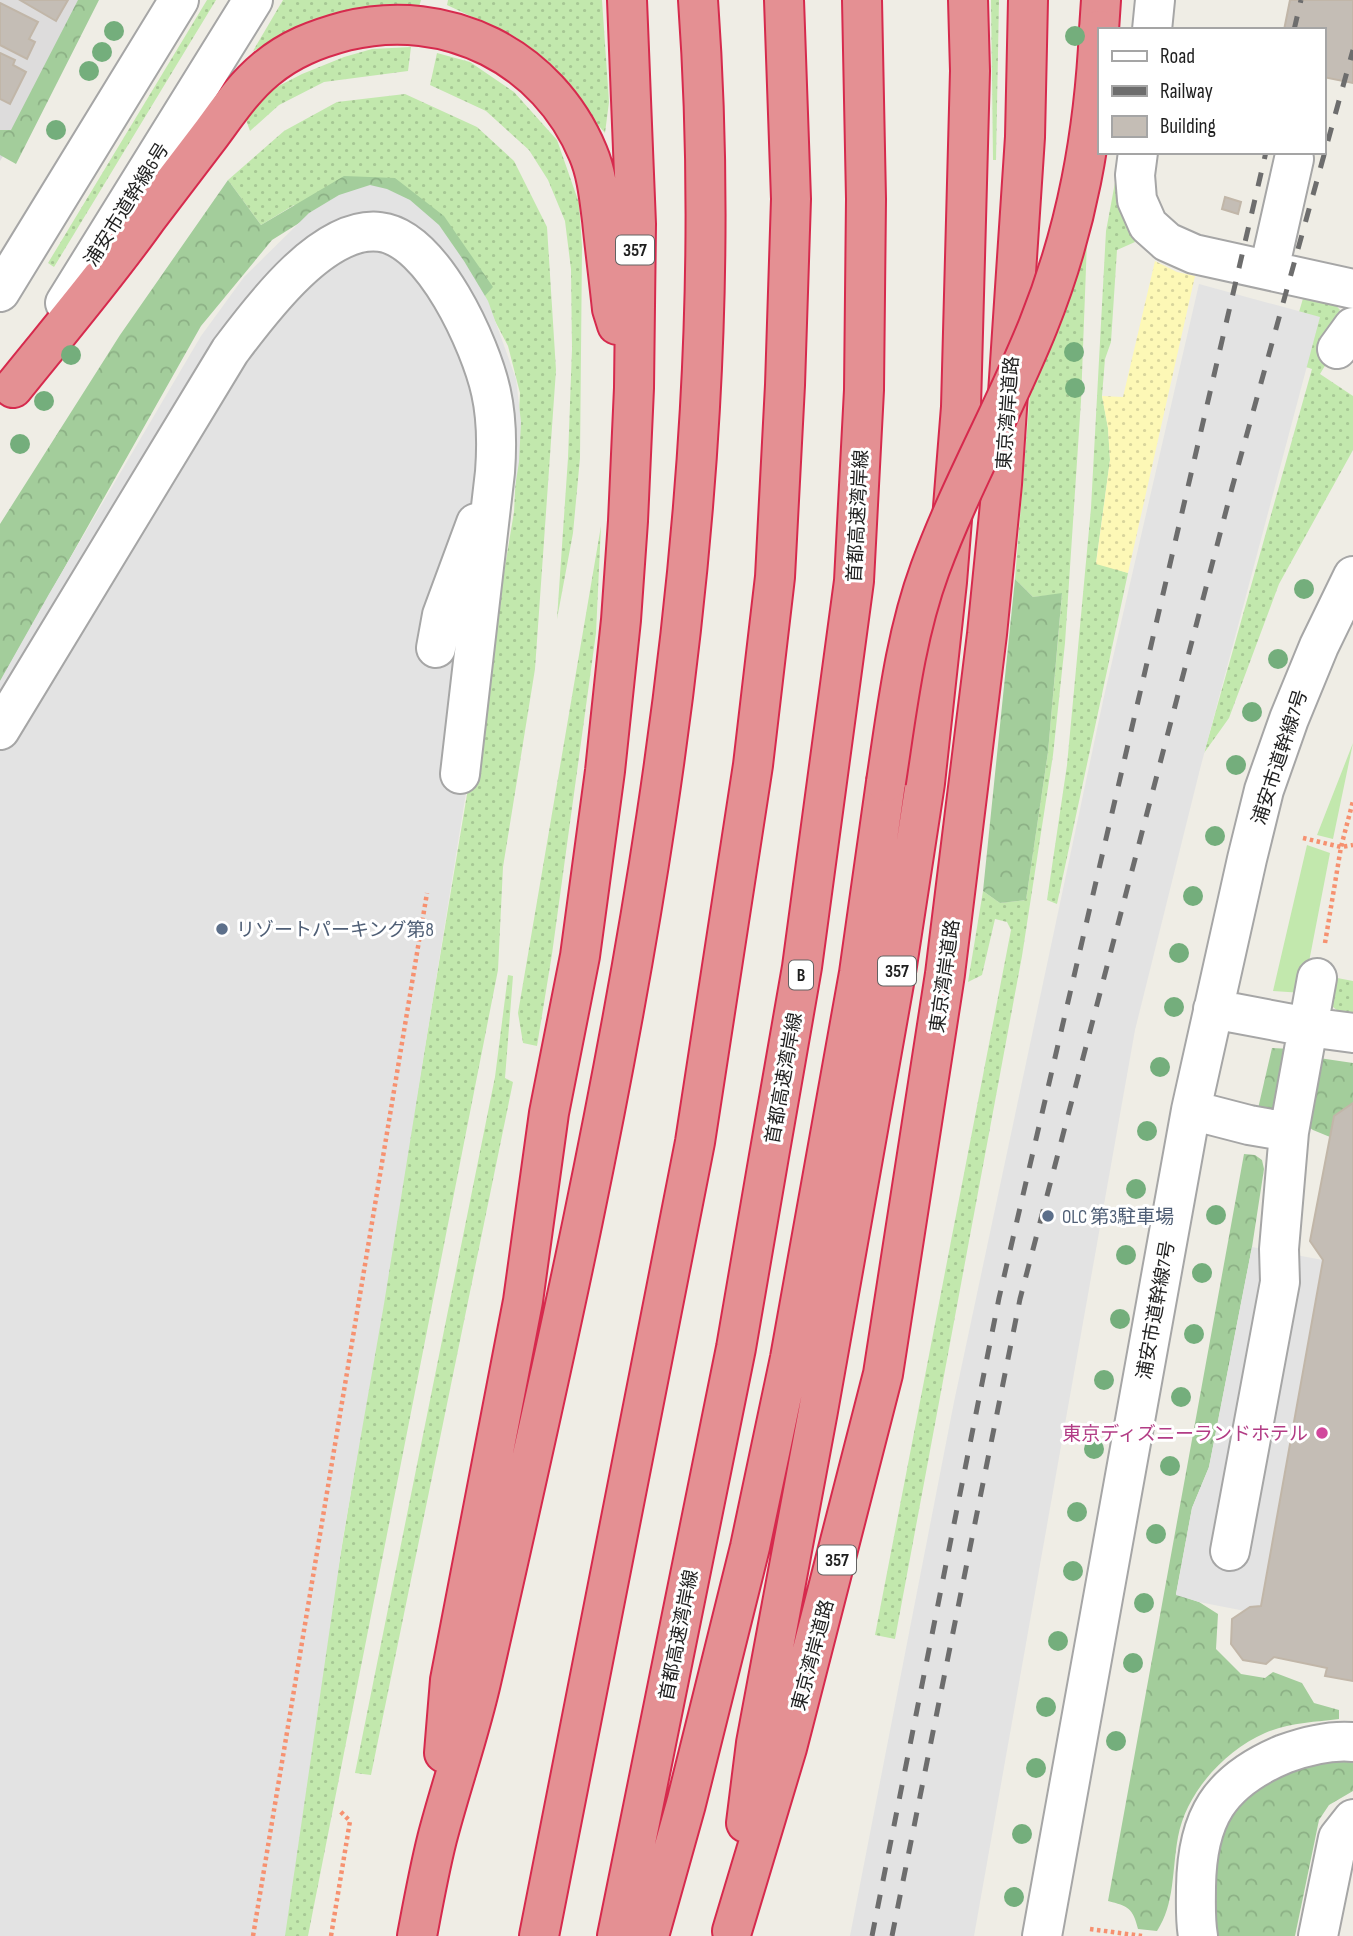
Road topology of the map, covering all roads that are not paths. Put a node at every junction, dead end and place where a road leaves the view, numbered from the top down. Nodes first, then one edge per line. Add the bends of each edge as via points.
1 (179, 0) edge
2 (253, 0) edge
3 (627, 0) edge
4 (698, 0) edge
5 (784, 0) edge
6 (862, 0) edge
7 (968, 0) edge
8 (1028, 0) edge
9 (1101, 0) edge
10 (1155, 0) edge
11 (1099, 28) edge
12 (1152, 28) edge
13 (1098, 40) edge
14 (1138, 154) edge
15 (1294, 159) dead end
16 (1269, 270) junction
17 (1353, 289) edge
18 (0, 292) edge
19 (634, 388) junction
20 (6, 399) edge
21 (495, 472) junction
22 (1353, 576) edge
23 (449, 650) dead end
24 (0, 730) edge
25 (447, 773) dead end
26 (1321, 962) road end
27 (1213, 1009) junction
28 (1308, 1027) junction
29 (1353, 1033) edge
30 (1191, 1110) junction
31 (1290, 1132) junction
32 (1230, 1550) dead end
33 (1353, 1742) edge
34 (1353, 1819) edge
35 (436, 1843) junction
36 (732, 1934) edge
37 (417, 1936) edge
38 (539, 1936) edge
39 (617, 1936) edge
40 (649, 1936) edge
41 (1042, 1936) edge
42 (1198, 1936) edge
43 (1318, 1936) edge

1 - 18 street
2 - 20 street, 浦安市道幹線6号
3 - 19 highway, 357 via 636,225
4 - 35 highway, 357 via 705,189 701,381 688,567 666,751 636,946 564,1312 480,1687
5 - 38 highway via 791,200 785,385 775,577 754,765 695,1142
6 - 39 highway, 首都高速湾岸線 / B via 864,390 853,594 802,967 738,1334
7 - 36 highway, 東京湾岸道路 / 357, bridge via 961,407 925,783 862,1172 756,1743
8 - 36 highway, 東京湾岸道路 / 357 via 1025,137 1001,498 945,974 883,1374 787,1748
9 - 11 highway
10 - 12 street
13 - 40 highway, bridge via 1086,157 1067,245 1037,328 949,521 908,644 859,973 790,1358 750,1547
14 - 16 street via 1137,200 1148,225 1167,243 1194,254
15 - 16 street
16 - 17 street
19 - 20 highway via 612,309 597,179 578,130 545,86 509,56 454,31 408,23 355,29 310,41 263,72
19 - 35 highway, 357 via 626,546 605,771 580,956 549,1113 523,1301 450,1680
21 - 23 street via 445,604
21 - 24 street via 497,435 491,391 464,320 444,285 403,240 380,232 338,241 294,274 230,351
21 - 25 street via 469,695
22 - 27 street, 浦安市道幹線7号 via 1319,646 1264,790
26 - 28 street
27 - 28 street
27 - 30 street, 浦安市道幹線7号
28 - 29 street
28 - 31 street
30 - 31 street
30 - 41 street, 浦安市道幹線7号
31 - 32 street via 1280,1282
33 - 42 street via 1295,1750 1264,1763 1223,1793 1210,1814 1196,1866
34 - 43 street via 1338,1838
35 - 37 highway, 357

